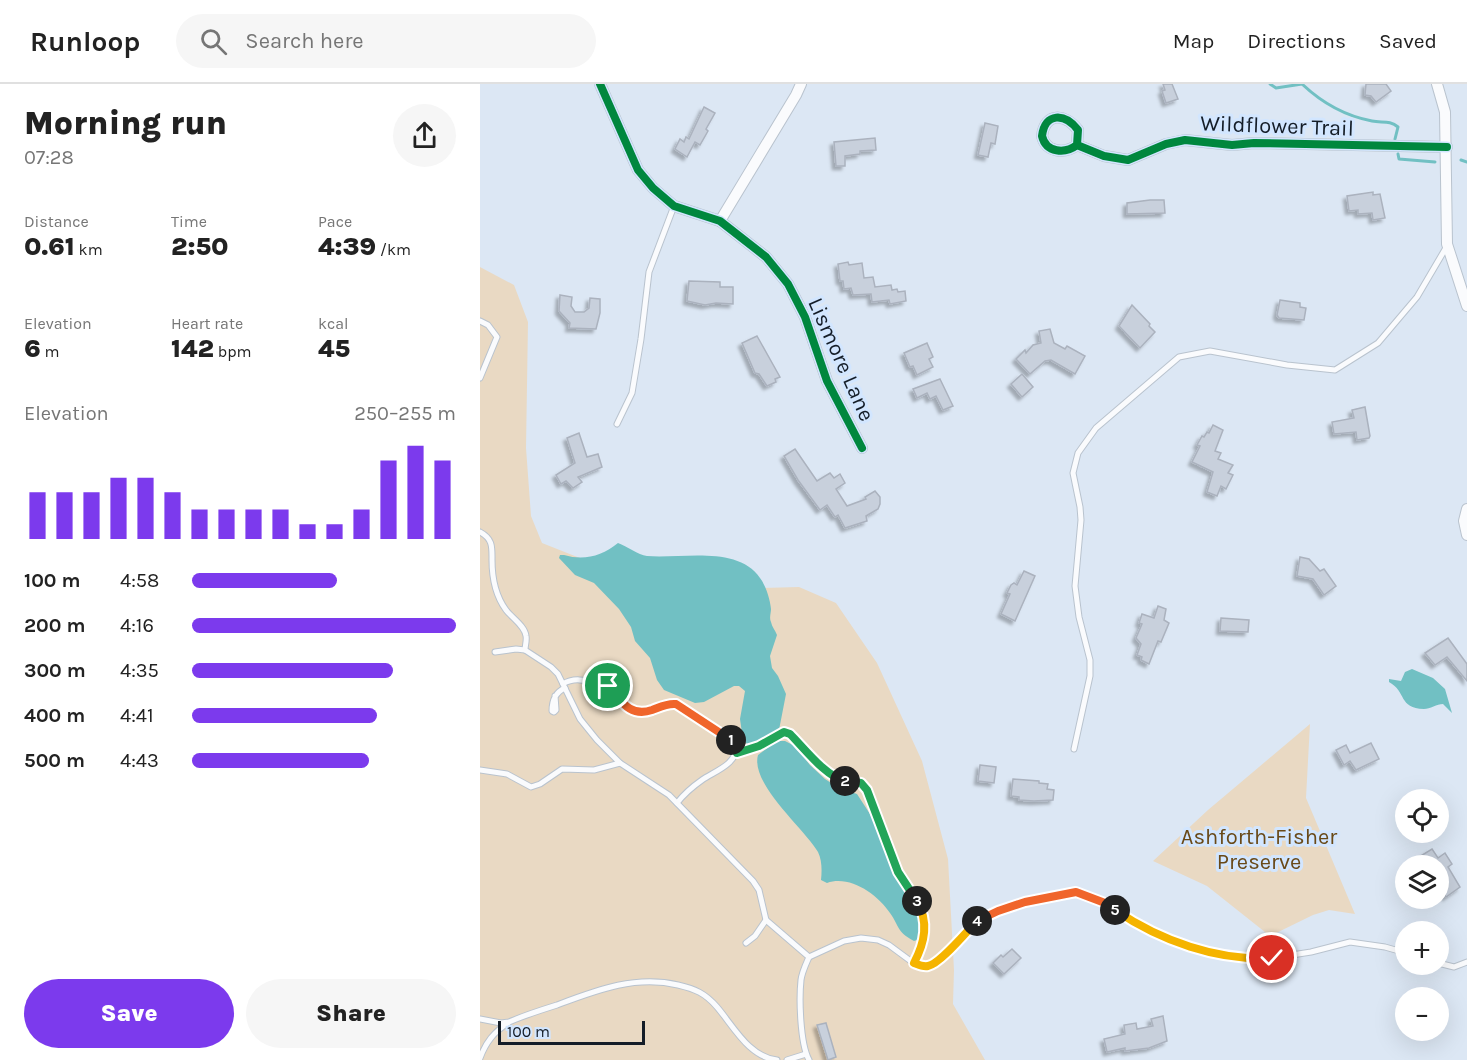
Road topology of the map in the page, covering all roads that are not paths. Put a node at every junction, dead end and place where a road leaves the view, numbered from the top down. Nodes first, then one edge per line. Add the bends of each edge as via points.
1 (600, 84) edge
2 (801, 84) edge
3 (1438, 85) edge
4 (1077, 145) dead end
5 (1447, 147) junction
6 (674, 206) junction
7 (720, 221) junction
8 (1448, 244) junction
9 (1467, 306) edge
10 (480, 321) edge
11 (480, 378) edge
12 (617, 424) dead end
13 (862, 448) dead end
14 (1467, 508) edge
15 (480, 532) edge
16 (1467, 535) edge
17 (525, 650) junction
18 (495, 652) dead end
19 (564, 686) junction
20 (555, 696) dead end
21 (1074, 749) dead end
22 (737, 753) junction
23 (620, 764) junction
24 (480, 770) edge
25 (677, 802) junction
26 (766, 920) junction
27 (746, 943) dead end
28 (1395, 950) edge
29 (809, 957) junction
30 (1467, 962) edge
31 (914, 963) junction
32 (1449, 966) edge
33 (480, 1019) edge
34 (509, 1022) junction
35 (807, 1057) edge
36 (480, 1058) edge
37 (777, 1060) edge
38 (787, 1060) edge

1 - 6 street, Lismore Lane via 638,170
2 - 7 street
3 - 5 street via 1445,112
4 - 5 street, Wildflower Trail via 1104,156 1128,159 1185,140 1232,145
5 - 8 street
6 - 7 street, Lismore Lane
6 - 12 lane via 649,272 632,393
7 - 13 street, Lismore Lane via 766,257 788,284 805,317 827,381
8 - 9 street
8 - 21 lane via 1417,297 1378,343 1335,370 1210,351 1179,357 1096,428 1078,453 1073,473 1081,520 1075,601 1090,660
10 - 11 lane via 497,337
14 - 16 street
15 - 17 lane via 492,543 493,579 498,596 522,626
17 - 18 lane
17 - 19 lane via 552,667
19 - 20 lane
19 - 22 lane via 569,680 580,679 608,686 619,701 641,713 676,704 730,739 737,746
19 - 23 lane via 580,719
22 - 25 lane via 725,767
22 - 31 lane via 784,732 839,780 861,783 867,790 898,872 925,921 925,938
23 - 24 lane via 594,770 562,769 531,787 507,774
23 - 25 lane
25 - 26 lane via 753,881
26 - 27 lane
26 - 29 lane
28 - 31 lane via 1350,942 1272,958 1228,957 1169,939 1105,903 1076,892 998,911 978,921 930,966
29 - 31 lane via 844,941 861,938 889,945
29 - 35 lane via 801,979
30 - 32 lane
33 - 34 lane
34 - 36 lane via 489,1039
34 - 37 lane via 625,982 663,982 699,991 752,1050
35 - 38 lane

